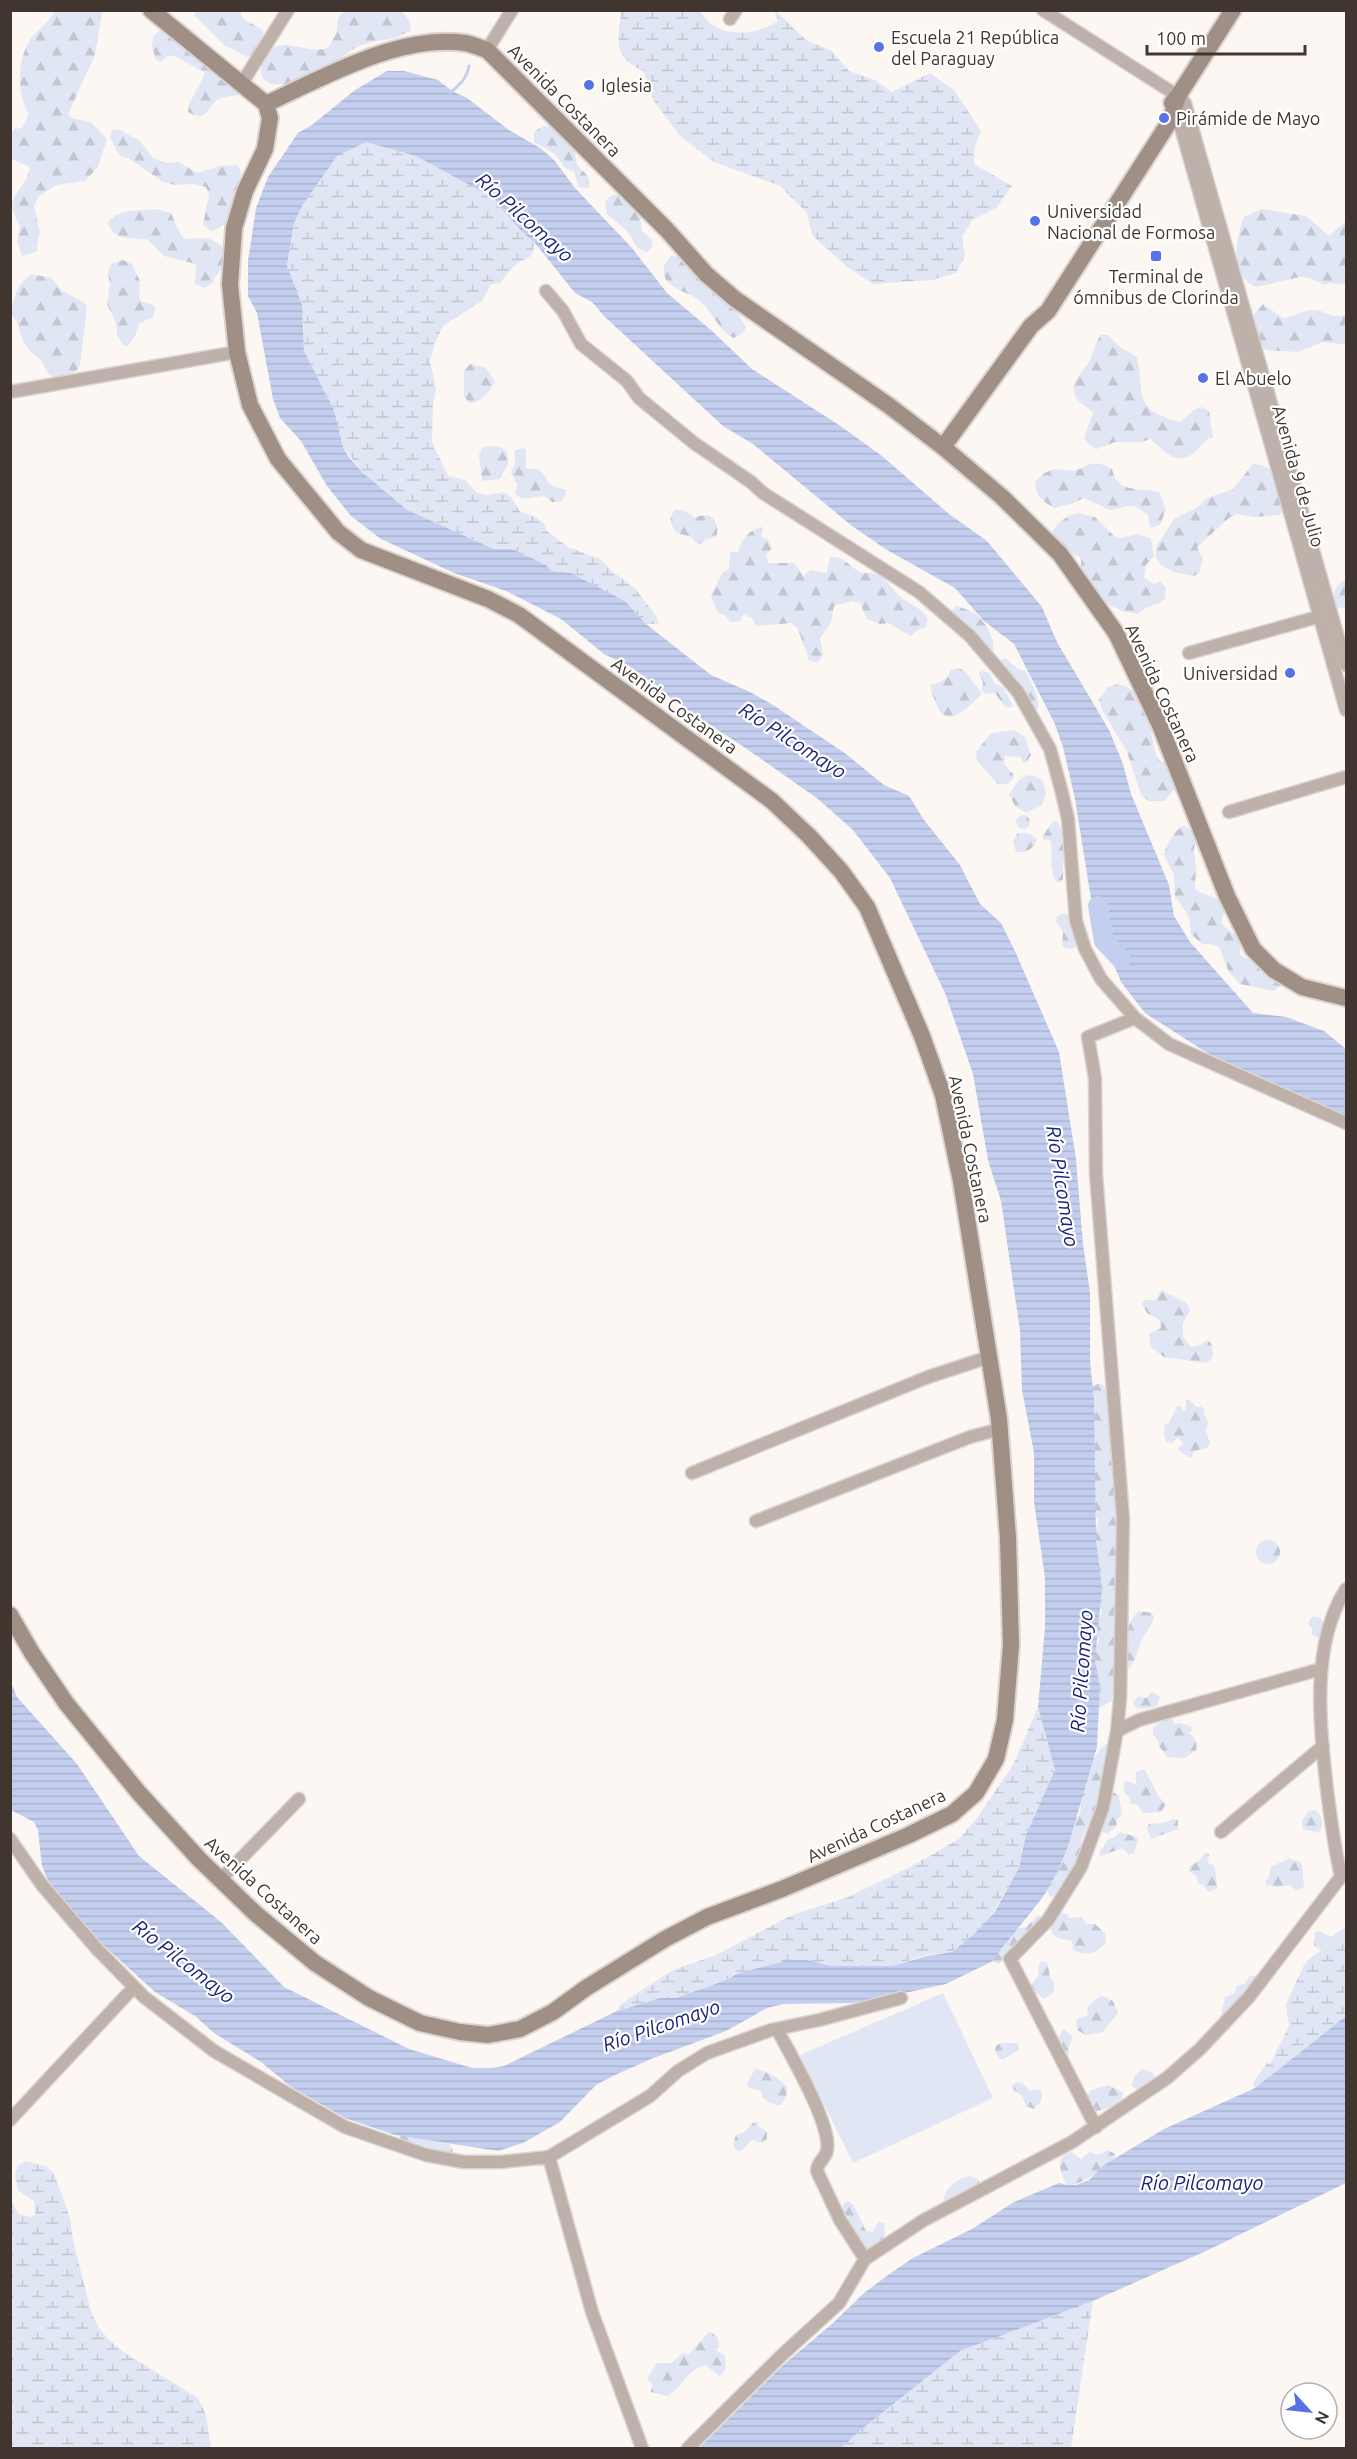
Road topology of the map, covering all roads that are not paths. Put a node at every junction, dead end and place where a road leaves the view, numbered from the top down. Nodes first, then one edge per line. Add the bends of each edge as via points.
1 (151, 10) edge
2 (288, 10) edge
3 (512, 10) edge
4 (1042, 10) edge
5 (1233, 10) edge
6 (487, 50) junction
7 (242, 83) junction
8 (1178, 96) junction
9 (266, 104) junction
10 (546, 291) dead end
11 (237, 352) junction
12 (1255, 364) junction
13 (10, 392) edge
14 (942, 447) junction
15 (1321, 616) junction
16 (1189, 653) dead end
17 (1347, 665) edge
18 (1344, 690) edge
19 (1347, 710) edge
20 (1347, 777) edge
21 (1229, 812) dead end
22 (1347, 998) edge
23 (1135, 1018) junction
24 (1347, 1123) edge
25 (989, 1357) junction
26 (1000, 1429) junction
27 (692, 1473) dead end
28 (756, 1521) dead end
29 (1347, 1589) edge
30 (10, 1615) edge
31 (1321, 1669) junction
32 (1117, 1731) junction
33 (1323, 1746) junction
34 (299, 1799) dead end
35 (1221, 1832) dead end
36 (10, 1839) edge
37 (1344, 1873) edge
38 (220, 1880) junction
39 (134, 1987) junction
40 (901, 1998) dead end
41 (777, 2029) junction
42 (10, 2120) edge
43 (1096, 2127) junction
44 (549, 2157) junction
45 (865, 2259) junction
46 (642, 2448) edge
47 (688, 2448) edge

1 - 7 street
2 - 7 street
3 - 6 street
4 - 8 street
5 - 8 street
6 - 9 street, Avenida Costanera via 466,43 384,51
6 - 14 street, Avenida Costanera via 706,274 735,299
7 - 9 street
8 - 12 street, Avenida 9 de Julio via 1185,104
8 - 14 street via 1170,121 1048,311 1031,326
9 - 11 street, Avenida Costanera via 270,118 265,149 245,191 234,228 230,285
10 - 23 street via 563,311 581,344 627,381 639,398 763,493 919,592 970,636 1018,692 1053,759 1068,819 1076,921 1085,950 1101,979
11 - 13 street
11 - 25 street, Avenida Costanera via 249,405 278,459 338,532 362,549 519,615 772,801 841,871 867,907 943,1095 962,1181
12 - 15 street, Avenida 9 de Julio
12 - 17 street, Avenida 9 de Julio
14 - 22 street, Avenida Costanera via 1060,554 1116,633 1160,725 1227,897 1253,949 1274,970 1302,987
15 - 16 street
15 - 18 street, Avenida 9 de Julio
18 - 19 street, Avenida 9 de Julio
20 - 21 street
23 - 24 street via 1169,1044
23 - 32 street via 1088,1037 1095,1078 1096,1174 1123,1518
25 - 26 street, Avenida Costanera
25 - 27 street via 928,1377
26 - 28 street via 970,1437
26 - 38 street, Avenida Costanera via 1011,1645 1005,1720 996,1759 976,1793 952,1814 782,1889 707,1917 665,1939 553,2012 520,2028 488,2035 420,2023 369,1998 315,1962
29 - 31 street via 1337,1604
30 - 38 street, Avenida Costanera via 66,1703 139,1792
31 - 32 street via 1139,1720
31 - 33 street via 1319,1710
32 - 43 street via 1103,1807 1081,1867 1047,1920 1010,1959
33 - 35 street
33 - 37 street via 1335,1852
34 - 38 street
36 - 39 street via 42,1885
37 - 43 street via 1249,1997 1200,2049 1167,2078
39 - 42 street
39 - 44 street via 214,2051 345,2127 426,2155 464,2162
40 - 41 street
41 - 44 street via 707,2054 678,2071 650,2097
41 - 45 street via 813,2099 826,2137 827,2150 817,2164 818,2170 840,2220
43 - 45 street via 924,2220
44 - 46 street via 592,2312
45 - 47 street via 838,2303

